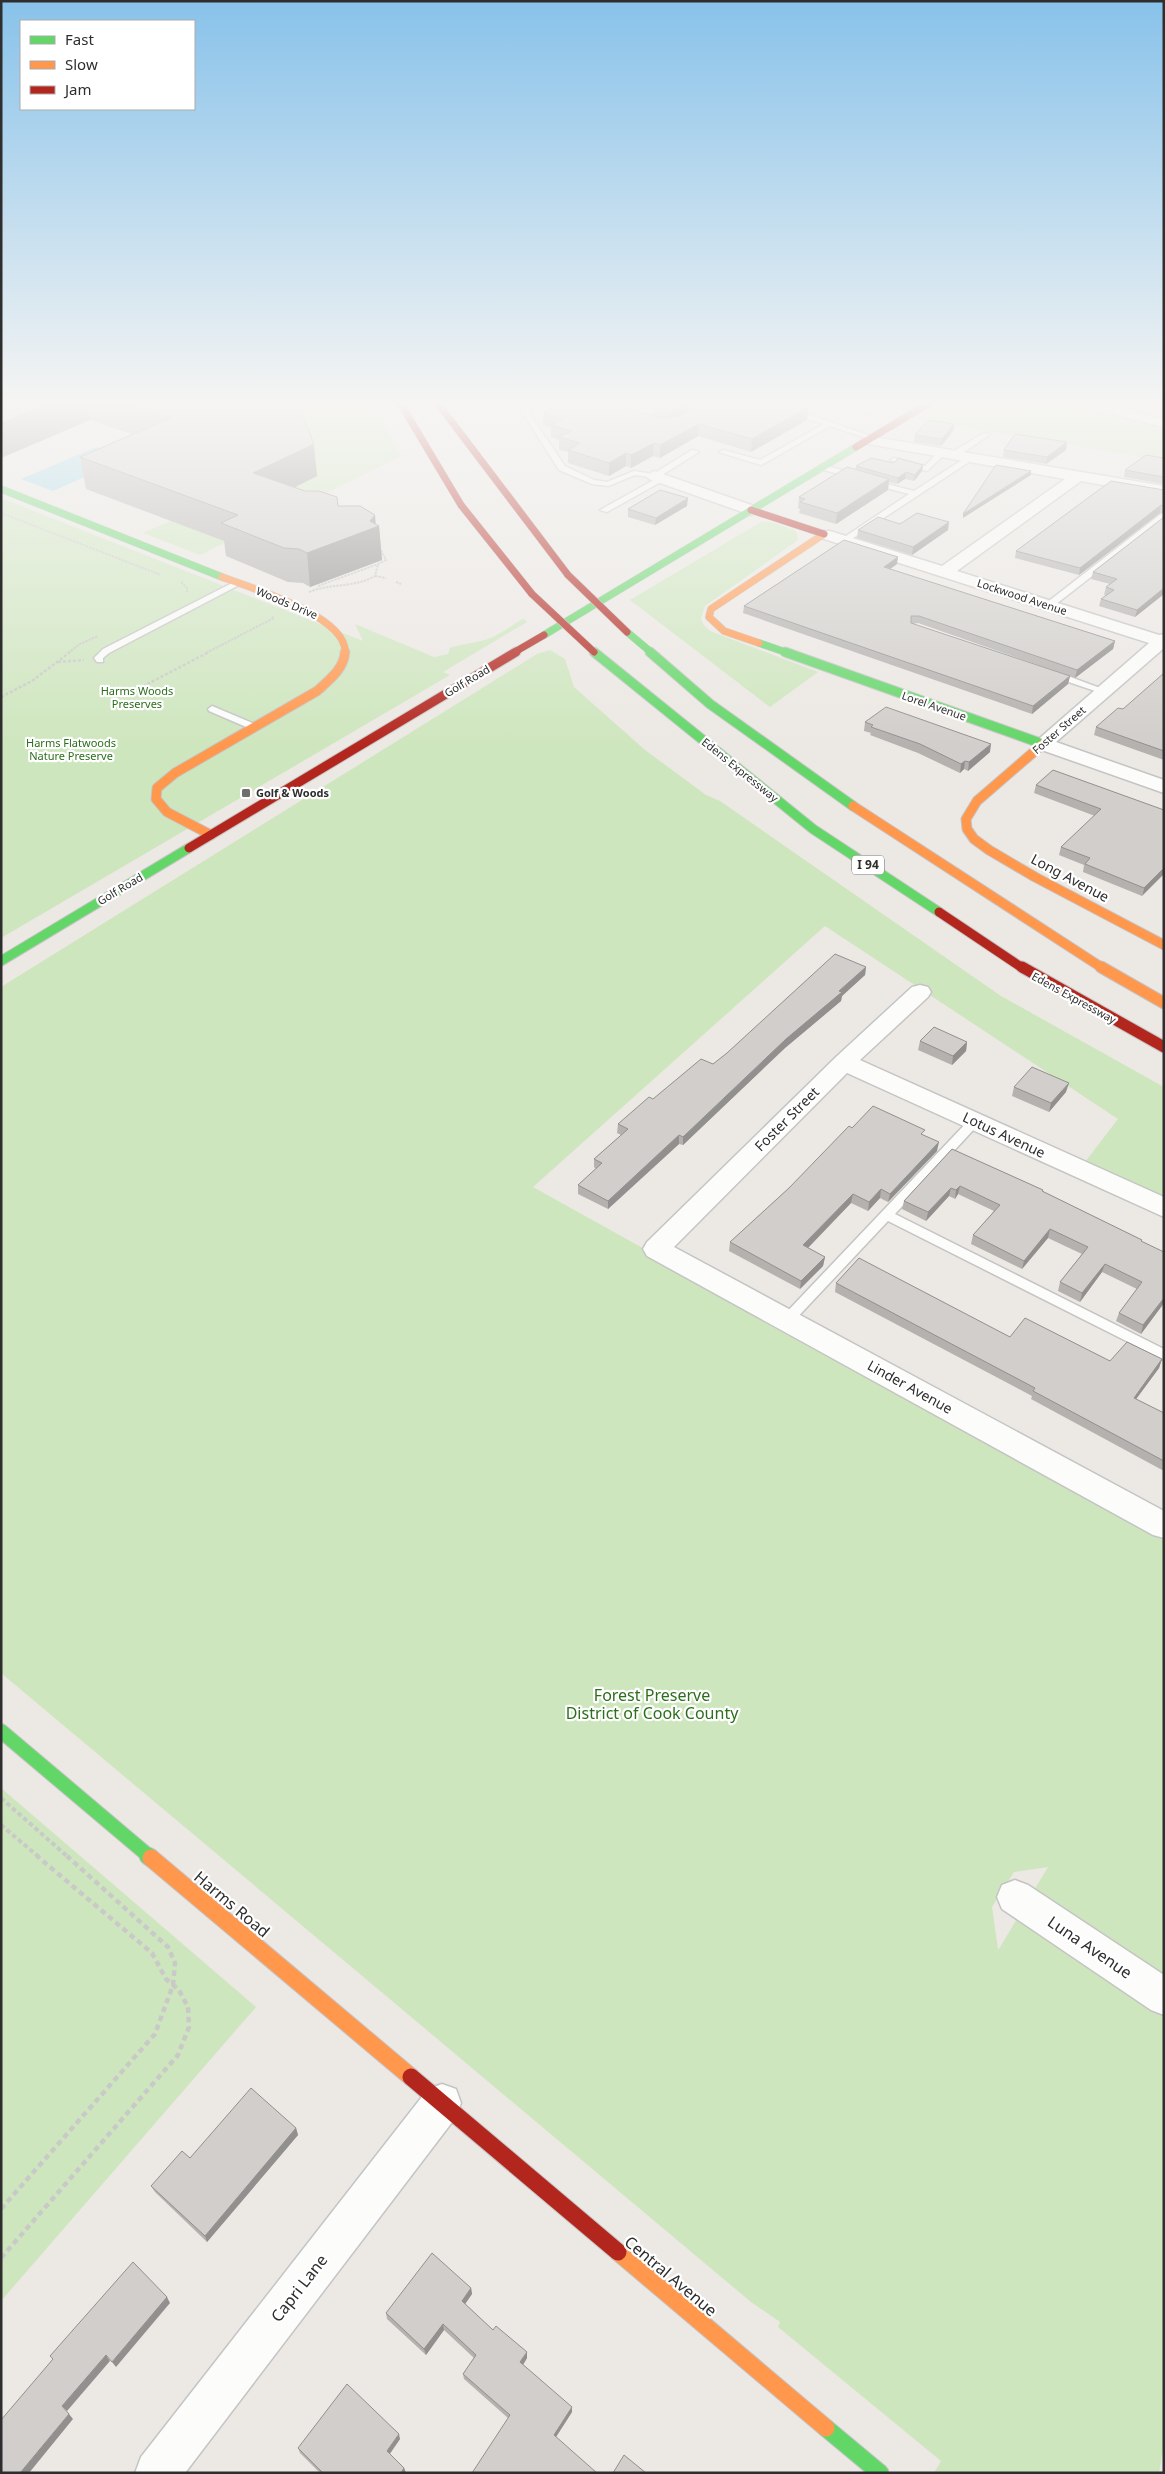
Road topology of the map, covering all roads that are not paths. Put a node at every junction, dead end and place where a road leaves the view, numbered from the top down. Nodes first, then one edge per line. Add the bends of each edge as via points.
1 (71, 516) edge
2 (470, 516) edge
3 (524, 516) edge
4 (740, 516) edge
5 (771, 516) edge
6 (881, 516) edge
7 (1022, 516) edge
8 (1164, 516) edge
9 (824, 534) junction
10 (844, 540) junction
11 (944, 572) junction
12 (239, 583) junction
13 (1048, 606) junction
14 (1163, 641) edge
15 (99, 659) road end
16 (1041, 670) edge
17 (1104, 691) junction
18 (212, 709) dead end
19 (254, 727) junction
20 (1043, 744) junction
21 (1164, 787) edge
22 (967, 829) joint
23 (211, 835) junction
24 (1164, 945) edge
25 (1, 961) edge
26 (920, 992) dead end
27 (1164, 1003) edge
28 (1164, 1047) edge
29 (844, 1062) junction
30 (974, 1122) junction
31 (1164, 1208) edge
32 (887, 1215) junction
33 (656, 1249) joint
34 (787, 1320) junction
35 (1164, 1355) edge
36 (1164, 1526) edge
37 (1, 1731) edge
38 (1016, 1897) dead end
39 (1164, 1997) edge
40 (442, 2103) junction
41 (157, 2473) edge
42 (880, 2473) edge

1 - 12 main road, Woods Drive
2 - 28 main road, Edens Expressway / I 94, bridge via 532,594 594,652 813,829 1040,979
3 - 27 main road, bridge via 568,575 627,632 710,704 864,813 1092,962
4 - 23 main road, Golf Road
5 - 9 main road, Lockwood Avenue
6 - 10 lane
7 - 11 street
8 - 13 lane
9 - 10 street, Lockwood Avenue
9 - 20 main road, Lorel Avenue via 720,601 711,609 709,617 713,624 724,631
10 - 11 street, Lockwood Avenue
11 - 13 street, Lockwood Avenue
12 - 15 lane via 106,651
12 - 19 main road, Woods Drive via 331,623 341,638 346,658 334,678 317,691
13 - 14 street, Lockwood Avenue
14 - 17 street, Foster Street
16 - 17 lane
17 - 20 street, Foster Street
18 - 19 lane
19 - 23 main road, Woods Drive via 176,773 157,788 156,799 167,812
20 - 21 street, Lorel Avenue
20 - 22 main road, Foster Street via 977,801 966,819
22 - 24 main road, Long Avenue via 989,850
23 - 25 main road, Golf Road
26 - 29 street, Foster Street
29 - 30 street, Lotus Avenue
29 - 33 street, Foster Street
30 - 31 street, Lotus Avenue
30 - 32 lane
32 - 34 lane
32 - 35 lane
33 - 34 street, Linder Avenue
34 - 36 street, Linder Avenue
37 - 40 main road, Harms Road
38 - 39 street, Luna Avenue
40 - 41 street, Capri Lane
40 - 42 main road, Central Avenue

